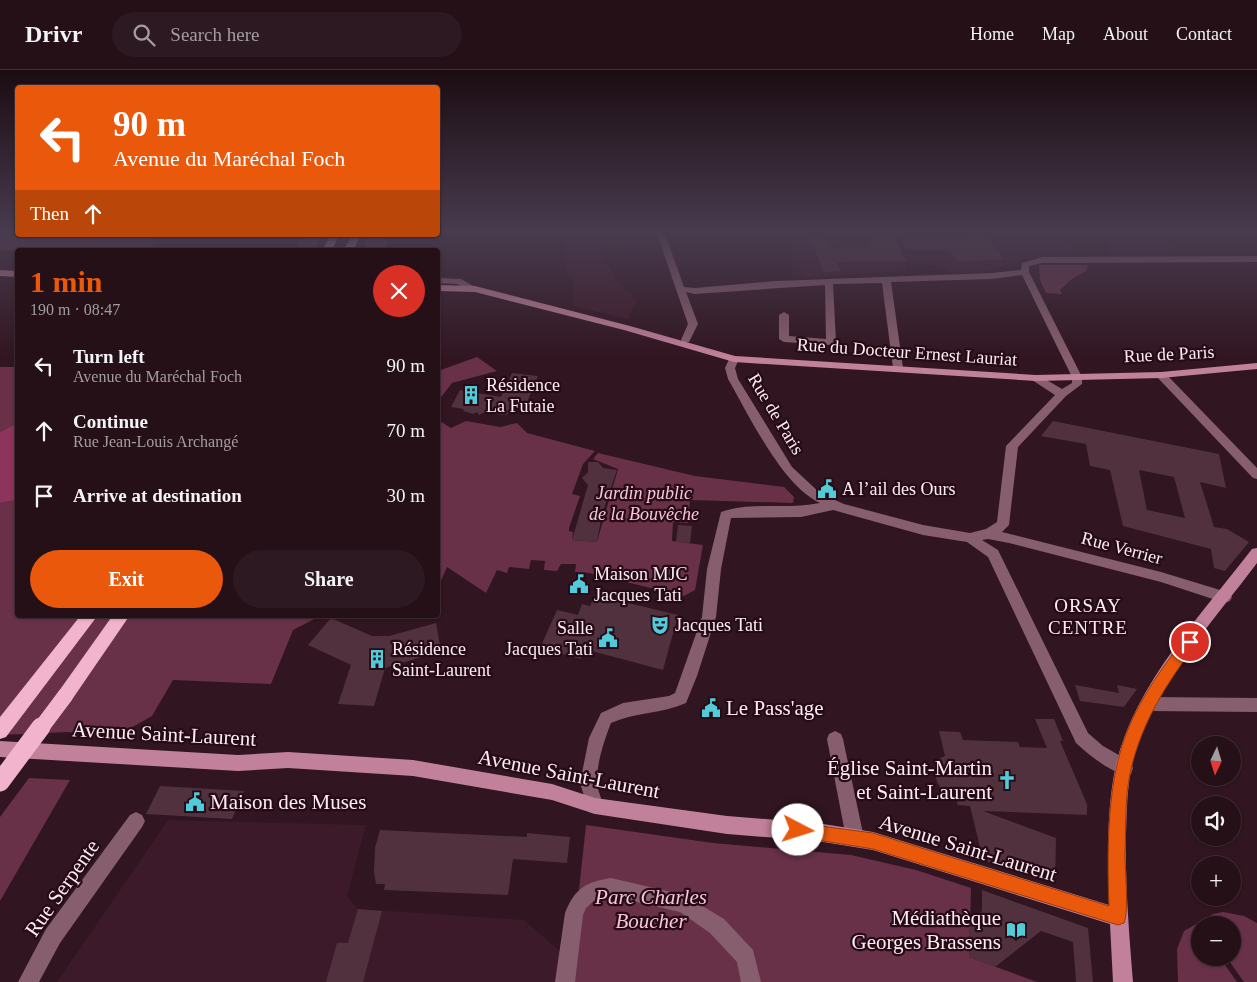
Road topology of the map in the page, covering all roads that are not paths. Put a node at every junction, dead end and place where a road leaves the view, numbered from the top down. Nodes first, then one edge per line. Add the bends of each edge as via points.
1 (675, 274) edge
2 (1012, 274) edge
3 (1026, 274) edge
4 (887, 280) junction
5 (440, 281) edge
6 (829, 282) junction
7 (440, 288) edge
8 (475, 289) junction
9 (681, 289) junction
10 (784, 315) dead end
11 (686, 340) dead end
12 (734, 358) junction
13 (1257, 366) edge
14 (898, 368) junction
15 (1161, 375) junction
16 (1077, 377) junction
17 (1036, 378) junction
18 (1062, 394) junction
19 (1257, 475) edge
20 (833, 505) junction
21 (922, 524) dead end
22 (1003, 525) junction
23 (987, 534) junction
24 (970, 538) junction
25 (1010, 538) junction
26 (1257, 552) edge
27 (992, 554) junction
28 (1225, 597) junction
29 (88, 618) edge
30 (120, 618) edge
31 (1149, 704) junction
32 (1257, 705) edge
33 (0, 731) edge
34 (835, 739) dead end
35 (0, 749) edge
36 (1125, 768) junction
37 (0, 782) edge
38 (595, 806) junction
39 (136, 821) dead end
40 (855, 838) junction
41 (1118, 917) junction
42 (28, 982) edge
43 (564, 982) edge
44 (751, 982) edge
45 (1122, 982) edge

1 - 9 street
2 - 4 street
3 - 16 street
4 - 6 street
4 - 14 street
5 - 8 street, Rue de Paris via 458,281
6 - 9 street via 695,291
6 - 10 street via 831,342 784,339
7 - 8 main road, Rue de Paris
8 - 12 main road, Rue de Paris
9 - 11 street via 693,324
12 - 14 main road, Rue du Docteur Ernest Lauriat
12 - 20 street, Rue de Paris via 730,368 732,379 785,465 812,493
13 - 15 main road, Rue de Paris
14 - 17 main road, Rue du Docteur Ernest Lauriat
15 - 16 main road, Rue de Paris
15 - 19 street
16 - 17 main road, Rue du Docteur Ernest Lauriat
16 - 18 street via 1076,384
17 - 18 street
18 - 22 street via 1012,446
20 - 24 street, Rue de Paris via 923,530
20 - 38 street via 801,512 734,512 725,515 709,617 690,676 680,698 670,704 624,710 606,718 597,738 588,783
21 - 23 street, Rue de Paris
22 - 23 street, Rue de Paris
22 - 25 street
23 - 24 street, Rue de Paris
23 - 25 street, Rue de Paris
24 - 27 street, Rue de Paris
25 - 27 street
25 - 28 street, Rue Verrier
26 - 28 main road
27 - 36 street via 1082,738 1097,752
28 - 31 main road via 1170,667
29 - 33 highway
30 - 37 highway, bridge
31 - 32 street
31 - 36 main road via 1129,746
34 - 40 street
35 - 38 main road, Avenue Saint-Laurent via 238,763 288,760 413,768 552,792
36 - 41 main road via 1119,802
38 - 40 main road, Avenue Saint-Laurent via 727,825
39 - 42 street, Rue Serpente via 53,936
40 - 41 main road, Avenue Saint-Laurent
41 - 45 main road
43 - 44 street via 574,913 593,890 611,887 684,904 717,926 746,957

